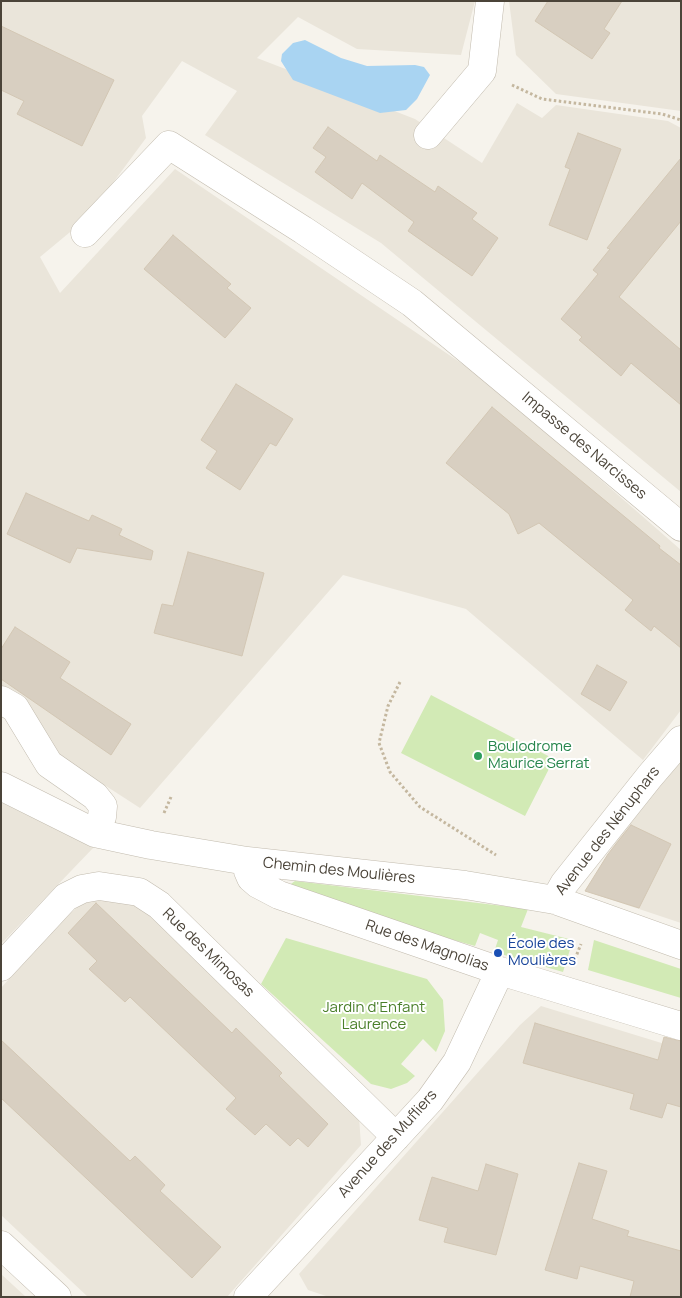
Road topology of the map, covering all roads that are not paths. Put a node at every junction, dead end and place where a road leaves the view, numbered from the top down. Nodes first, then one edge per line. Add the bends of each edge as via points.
1 (490, 1) edge
2 (428, 135) dead end
3 (85, 233) dead end
4 (681, 527) edge
5 (1, 700) edge
6 (681, 740) edge
7 (1, 786) edge
8 (95, 833) junction
9 (247, 861) junction
10 (555, 900) junction
11 (681, 945) edge
12 (1, 967) edge
13 (500, 971) junction
14 (681, 1026) edge
15 (396, 1137) junction
16 (1, 1245) edge
17 (262, 1292) edge
18 (57, 1297) edge

1 - 2 street via 482,71
3 - 4 street, Impasse des Narcisses via 169,145 412,303
5 - 8 street via 14,708 49,764 95,796 103,806
6 - 10 street, Avenue des Nénuphars via 564,884
7 - 8 street, Chemin des Moulières
8 - 9 street, Chemin des Moulières
9 - 10 street, Chemin des Moulières via 465,885
9 - 13 street, Rue des Magnolias via 251,878 279,895
10 - 11 street, Chemin des Moulières
12 - 15 street, Rue des Mimosas via 66,897 82,889 99,886 139,892 159,904
13 - 14 street, Rue des Magnolias
13 - 15 street, Avenue des Mufliers via 457,1062 430,1100
15 - 17 street, Avenue des Mufliers
16 - 18 street

